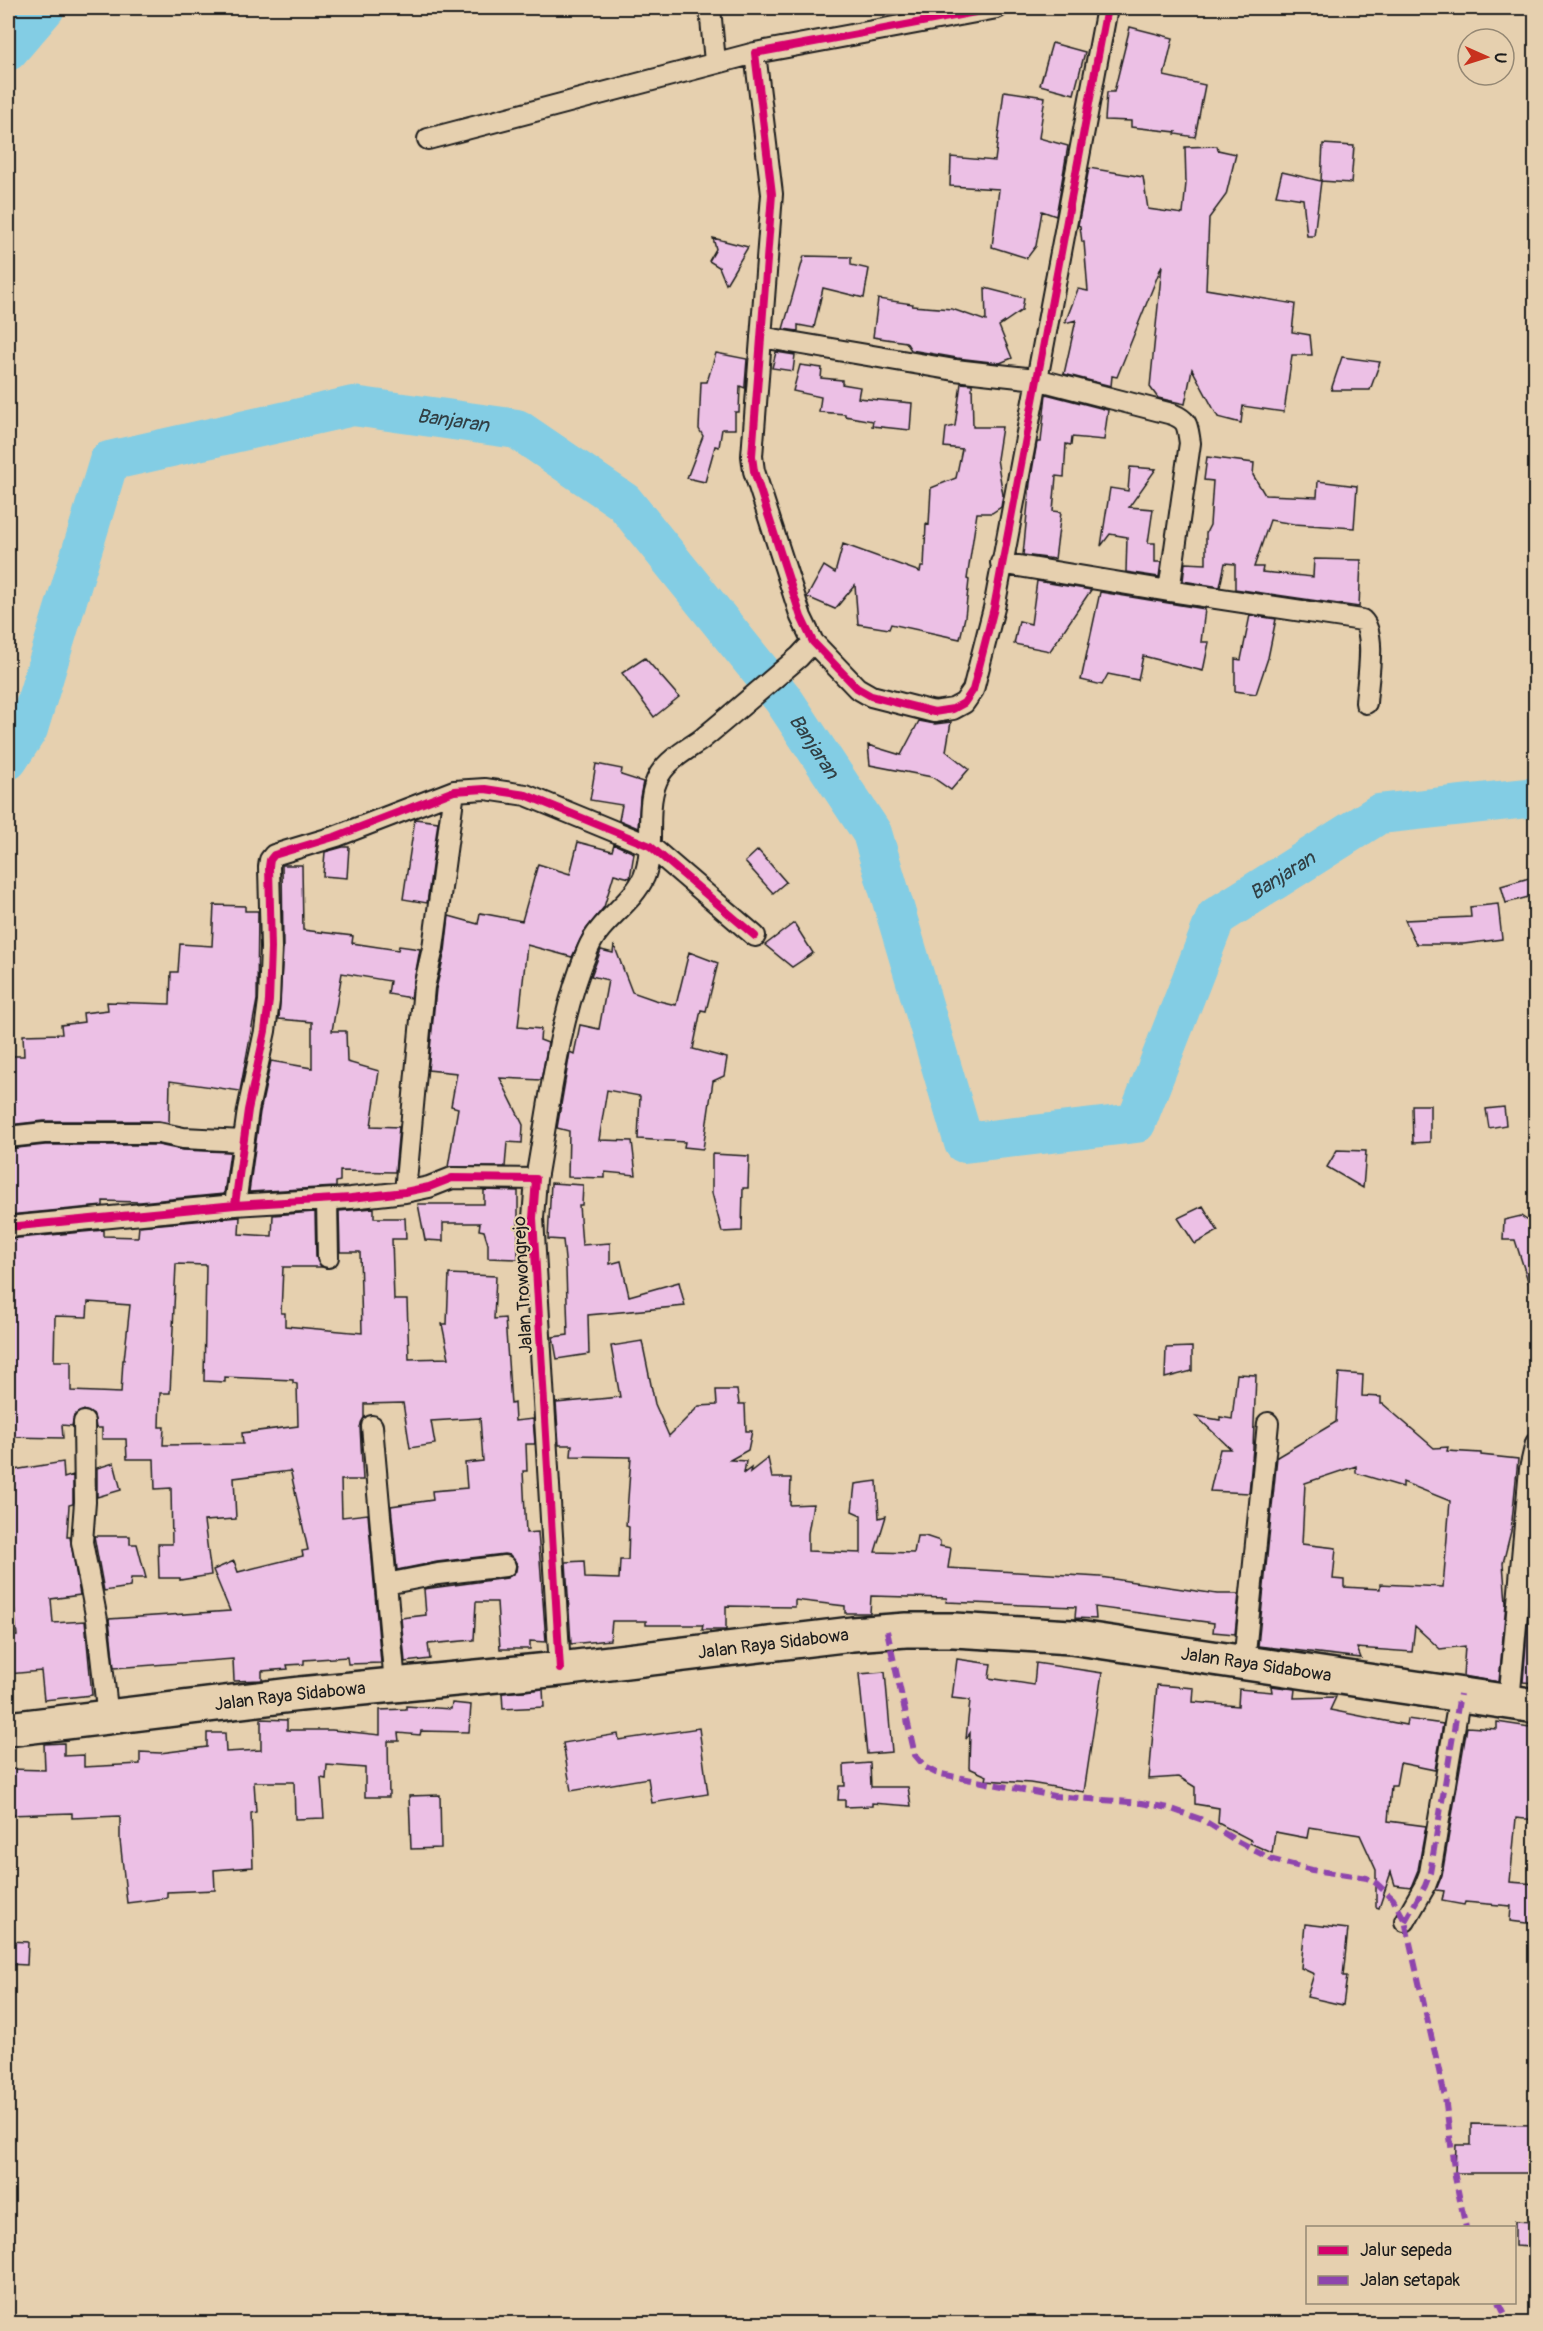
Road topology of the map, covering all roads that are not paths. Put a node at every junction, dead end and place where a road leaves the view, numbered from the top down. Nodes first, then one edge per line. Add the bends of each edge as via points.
1 (711, 8) edge
2 (997, 8) edge
3 (1107, 8) edge
4 (755, 53) junction
5 (715, 62) junction
6 (428, 139) dead end
7 (761, 337) junction
8 (1036, 379) junction
9 (1001, 563) junction
10 (1169, 591) junction
11 (813, 642) junction
12 (1366, 703) dead end
13 (454, 791) junction
14 (650, 846) junction
15 (755, 936) dead end
16 (8, 1137) edge
17 (243, 1141) junction
18 (536, 1179) junction
19 (405, 1192) junction
20 (327, 1200) junction
21 (235, 1205) junction
22 (8, 1227) edge
23 (328, 1257) dead end
24 (84, 1422) dead end
25 (1268, 1423) dead end
26 (372, 1426) dead end
27 (1536, 1443) edge
28 (505, 1566) dead end
29 (386, 1584) junction
30 (1244, 1663) junction
31 (560, 1669) junction
32 (395, 1684) junction
33 (1460, 1694) junction
34 (1522, 1704) edge
35 (108, 1718) junction
36 (8, 1729) edge
37 (1405, 1921) dead end

1 - 5 street
2 - 4 street
3 - 8 street
4 - 5 street
4 - 7 street via 772,194
5 - 6 street
7 - 8 street via 955,370
7 - 11 street via 754,471 801,617
8 - 9 street
8 - 10 street via 1172,414 1187,423 1190,443
9 - 10 street
9 - 11 street via 994,608 972,690 964,703 953,710 934,712 871,696 857,688
10 - 12 street via 1362,620 1369,628 1370,642
11 - 14 street, Jalan Trowongrejo via 661,773 652,801
13 - 14 street via 485,789 526,795
13 - 17 street via 337,836 274,855 270,860 271,973 265,1031
13 - 19 street via 424,987
14 - 15 street
14 - 18 street, Jalan Trowongrejo via 643,879 589,947 562,1035
16 - 17 street via 116,1132
17 - 21 street
18 - 19 street via 453,1178
18 - 31 street, Jalan Trowongrejo via 533,1218
19 - 20 street
20 - 21 street
20 - 23 street
21 - 22 street
24 - 35 street via 82,1542 97,1620
25 - 30 street
26 - 29 street
27 - 34 street via 1529,1480
28 - 29 street
29 - 32 street
30 - 31 highway, Jalan Raya Sidabowa via 1053,1635 906,1630
30 - 33 highway, Jalan Raya Sidabowa
31 - 32 highway, Jalan Raya Sidabowa
32 - 35 highway, Jalan Raya Sidabowa
33 - 34 highway, Jalan Raya Sidabowa
33 - 37 street via 1430,1873
35 - 36 highway, Jalan Raya Sidabowa

